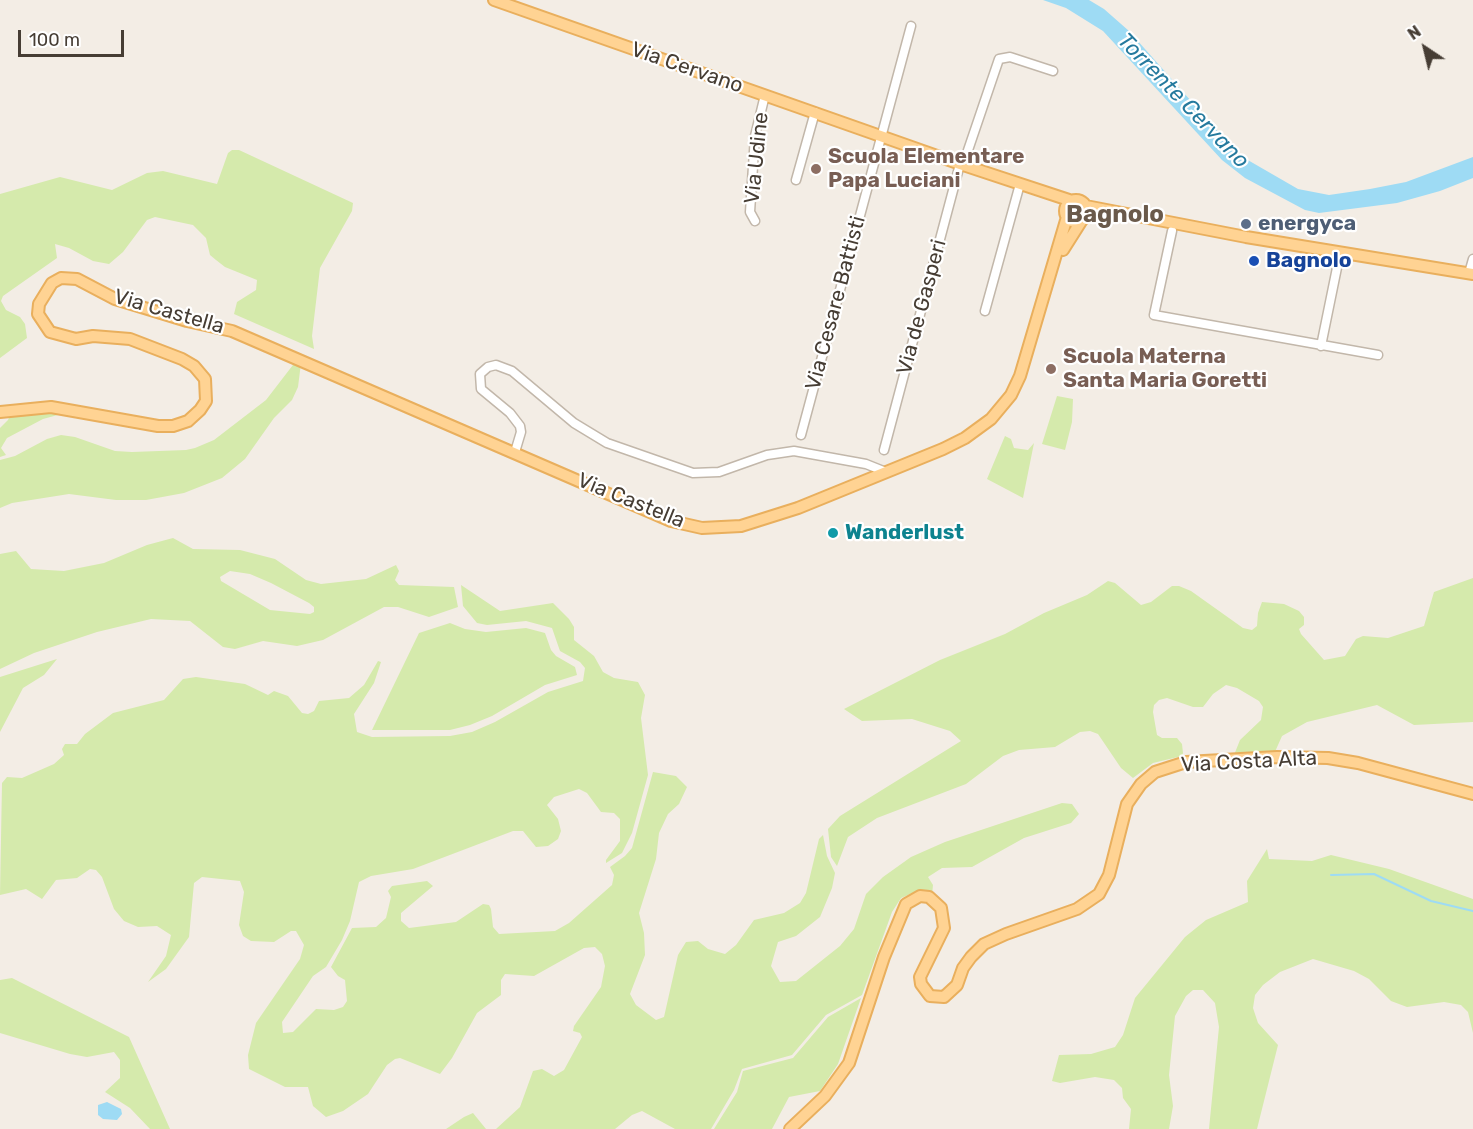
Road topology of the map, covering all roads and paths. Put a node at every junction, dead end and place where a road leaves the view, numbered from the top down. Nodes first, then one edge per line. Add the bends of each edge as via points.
1 (494, 0) edge
2 (912, 27) dead end
3 (1053, 71) dead end
4 (765, 95) junction
5 (815, 112) junction
6 (880, 136) junction
7 (962, 165) junction
8 (796, 180) dead end
9 (1020, 184) junction
10 (1046, 192) junction
11 (1072, 201) junction
12 (1086, 206) junction
13 (1115, 210) junction
14 (1066, 214) junction
15 (1084, 219) junction
16 (755, 221) dead end
17 (1172, 231) dead end
18 (1340, 253) junction
19 (1473, 259) edge
20 (1053, 268) junction
21 (1471, 274) edge
22 (985, 311) dead end
23 (1320, 346) junction
24 (1378, 355) dead end
25 (0, 412) edge
26 (801, 435) dead end
27 (884, 450) dead end
28 (515, 452) junction
29 (886, 472) junction
30 (1473, 794) edge
31 (790, 1129) edge

1 - 4 main road, Via Cervano
2 - 6 street
3 - 7 street, Via de Gasperi via 1010,57 999,59
4 - 5 main road, Via Cervano
4 - 16 street, Via Udine via 755,136 750,212
5 - 6 main road, Via Cervano
5 - 8 street
6 - 7 main road, Via Cervano
6 - 26 street, Via Cesare Battisti
7 - 9 main road, Via Cervano
7 - 27 street, Via de Gasperi
9 - 10 main road, Via Cervano
9 - 22 street
10 - 11 main road, Via Cervano
10 - 14 main road via 1060,201
11 - 12 main road via 1082,201
11 - 14 main road
12 - 13 main road
12 - 15 main road
13 - 15 main road via 1100,211
13 - 18 main road
14 - 15 main road via 1072,222
14 - 20 main road
15 - 20 main road
17 - 23 street via 1154,315
18 - 21 main road
18 - 23 street
19 - 21 street
20 - 29 main road, Via Castella via 1020,376 998,412 964,438
23 - 24 street
25 - 28 main road, Via Castella via 51,407 172,426 188,420 206,400 204,379 182,359 130,339 76,339 50,332 38,314 39,304 52,283 61,278 77,279 115,299 232,331
28 - 29 main road, Via Castella via 671,521 702,528 729,528 766,520
28 - 29 street, Via Castella via 520,426 510,412 481,389 480,374 488,367 512,370 574,423 607,443 693,473 719,472 767,455 794,451 867,464
30 - 31 main road, Via Costa Alta via 1329,758 1186,762 1155,772 1127,804 1109,875 1099,894 1077,909 984,944 970,957 957,985 944,997 930,996 920,977 944,928 941,908 929,897 920,896 906,904 849,1063 825,1096

